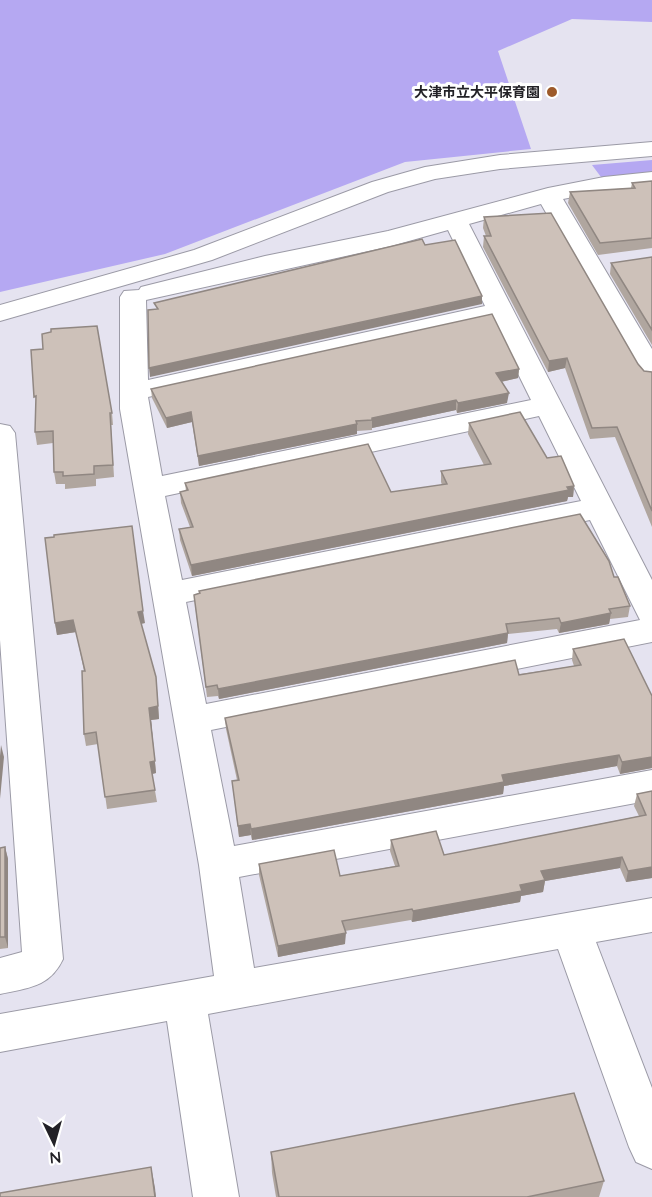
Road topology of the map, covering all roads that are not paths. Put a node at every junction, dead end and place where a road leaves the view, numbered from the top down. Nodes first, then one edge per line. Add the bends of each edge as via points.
1 (652, 149) edge
2 (652, 179) edge
3 (380, 187) junction
4 (548, 195) junction
5 (455, 220) junction
6 (265, 264) junction
7 (134, 297) junction
8 (500, 311) junction
9 (0, 313) edge
10 (0, 331) edge
11 (652, 374) edge
12 (133, 392) junction
13 (548, 405) junction
14 (0, 433) edge
15 (149, 489) junction
16 (599, 508) junction
17 (168, 594) junction
18 (7, 598) edge
19 (652, 613) edge
20 (652, 630) edge
21 (192, 720) junction
22 (652, 784) edge
23 (219, 865) junction
24 (652, 915) edge
25 (571, 930) junction
26 (0, 976) edge
27 (237, 990) junction
28 (185, 999) junction
29 (0, 1033) edge
30 (652, 1147) edge
31 (216, 1197) edge

1 - 3 street via 500,162 433,172
2 - 4 street
3 - 6 street via 384,208
3 - 9 street via 203,255
4 - 5 street
4 - 11 street via 600,265
5 - 6 street via 392,238
5 - 8 street
6 - 7 street
7 - 10 street
7 - 12 street
8 - 12 street
8 - 13 street
12 - 15 street
13 - 15 street
13 - 16 street
14 - 18 street
15 - 17 street
16 - 17 street
16 - 19 street
17 - 21 street
18 - 26 street via 43,958 32,969
20 - 21 street
21 - 23 street
22 - 23 street
23 - 27 street
24 - 25 street
25 - 27 street
25 - 30 street
27 - 28 street
28 - 29 street
28 - 31 street

